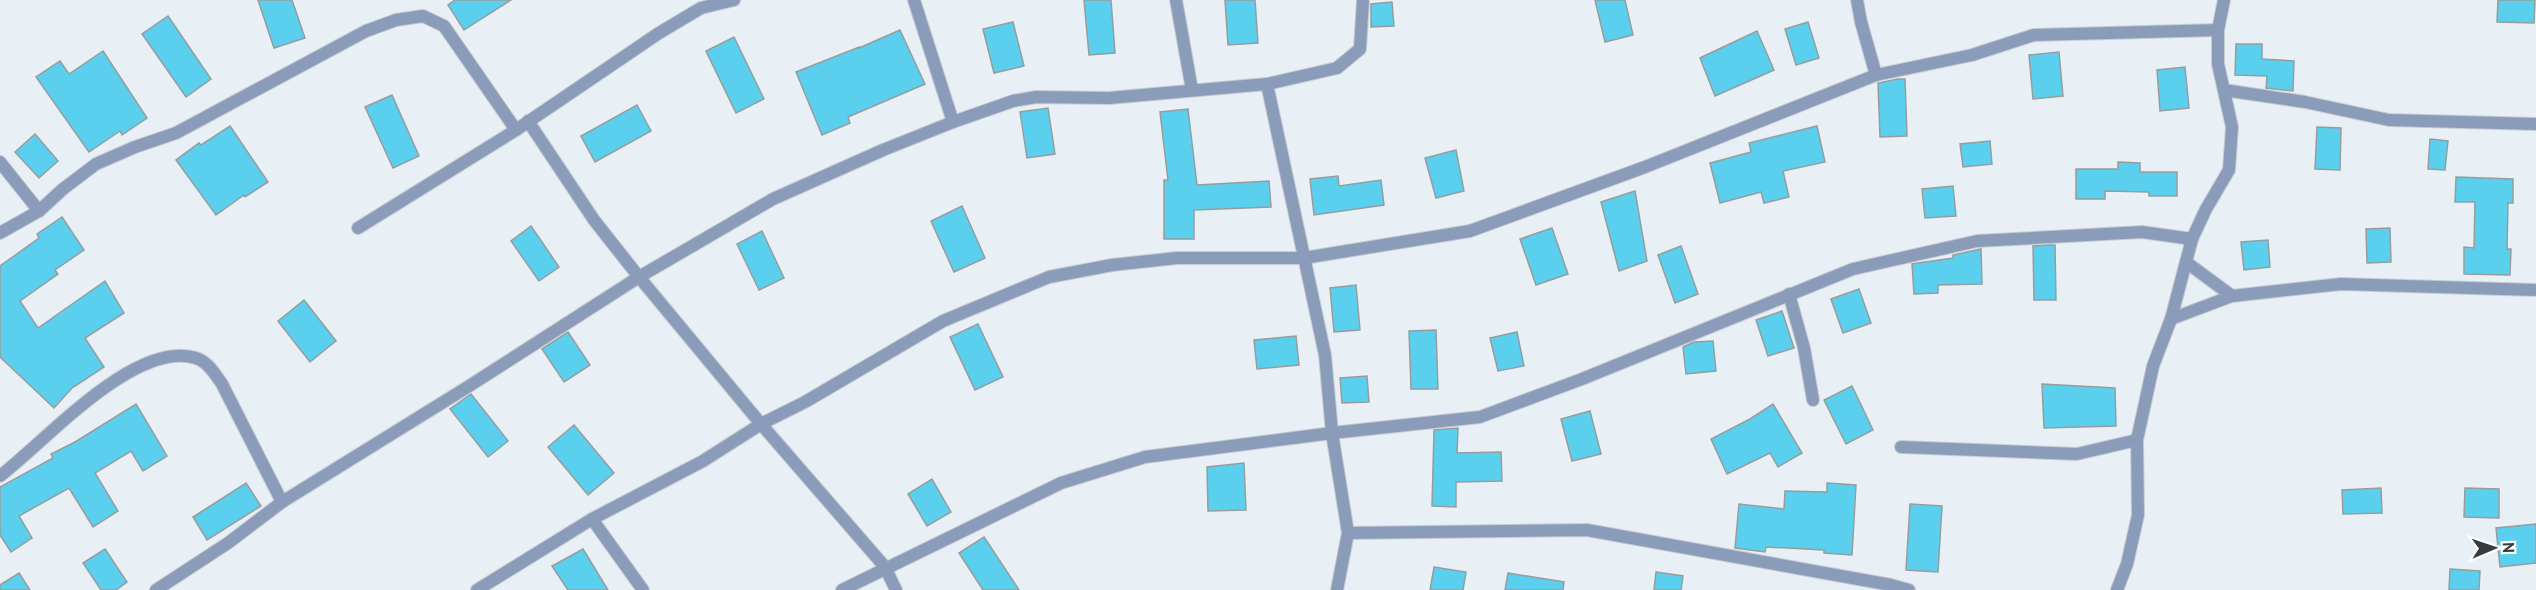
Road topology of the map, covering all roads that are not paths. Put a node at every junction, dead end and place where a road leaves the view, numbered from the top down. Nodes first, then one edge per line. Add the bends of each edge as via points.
1 (734, 0) edge
2 (914, 0) edge
3 (1176, 0) edge
4 (1363, 0) edge
5 (1857, 0) edge
6 (2224, 0) edge
7 (2218, 30) junction
8 (1876, 75) junction
9 (1267, 84) junction
10 (1192, 90) junction
11 (2224, 90) junction
12 (528, 121) junction
13 (953, 122) junction
14 (2536, 124) edge
15 (516, 130) junction
16 (0, 162) edge
17 (39, 211) junction
18 (358, 228) dead end
19 (0, 233) edge
20 (2192, 239) junction
21 (1304, 258) junction
22 (2186, 262) junction
23 (639, 277) junction
24 (2536, 284) edge
25 (2536, 291) edge
26 (1789, 294) junction
27 (2232, 296) junction
28 (2171, 319) junction
29 (1813, 400) dead end
30 (761, 424) junction
31 (1332, 433) junction
32 (2137, 440) junction
33 (1901, 447) dead end
34 (0, 476) edge
35 (282, 502) junction
36 (592, 519) junction
37 (1348, 533) junction
38 (885, 567) junction
39 (156, 590) edge
40 (477, 590) edge
41 (643, 590) edge
42 (842, 590) edge
43 (896, 590) edge
44 (1337, 590) edge
45 (1909, 590) edge
46 (2117, 590) edge

1 - 12 street via 701,8
2 - 13 street
3 - 10 street
4 - 9 street via 1360,49 1351,58 1338,68
5 - 8 street
6 - 7 street
7 - 8 street via 2034,35 1972,55
7 - 11 street via 2218,64
8 - 21 street via 1645,167 1470,231
9 - 10 street
9 - 21 street
10 - 13 street via 1109,98 1036,97
11 - 14 street via 2389,120
11 - 20 street via 2232,127 2229,170
12 - 15 street
12 - 23 street via 594,220
13 - 23 street via 773,199
15 - 17 street via 444,26 423,16 396,20 366,31 176,133 96,164
15 - 18 street
16 - 17 street
17 - 19 street
20 - 22 street
20 - 26 street via 2142,232 1977,241 1853,269
21 - 30 street via 1177,258 1049,277 943,321
21 - 31 street via 1325,355
22 - 27 street
22 - 28 street
23 - 30 street
23 - 35 street
24 - 25 street
25 - 27 street via 2341,284
26 - 29 street
26 - 31 street via 1480,417
27 - 28 street
28 - 32 street via 2153,366
30 - 36 street via 703,461
30 - 38 street
31 - 37 street
31 - 38 street via 1145,457 1061,483
32 - 33 street via 2077,454
32 - 46 street via 2138,515
34 - 35 street via 102,390 138,367 179,355 198,358 210,366
35 - 39 street
36 - 40 street
36 - 41 street
37 - 44 street
37 - 45 street via 1587,530
38 - 42 street
38 - 43 street

